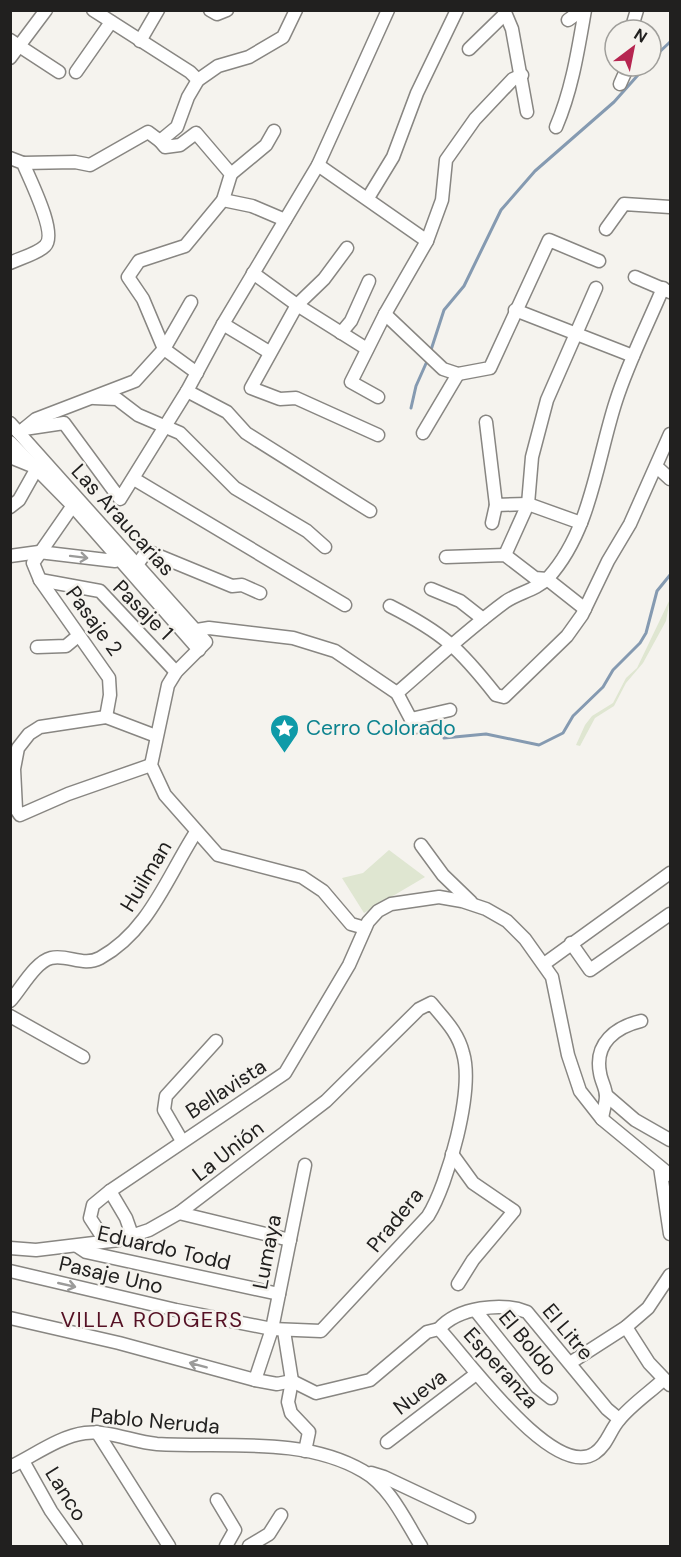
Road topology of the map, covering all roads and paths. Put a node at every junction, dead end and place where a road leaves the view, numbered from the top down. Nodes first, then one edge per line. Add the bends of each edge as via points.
1 (46, 10) edge
2 (93, 10) edge
3 (158, 10) edge
4 (210, 10) edge
5 (296, 10) edge
6 (388, 10) edge
7 (457, 10) edge
8 (583, 10) edge
9 (225, 12) edge
10 (504, 12) edge
11 (568, 20) dead end
12 (111, 22) junction
13 (140, 41) junction
14 (15, 44) edge
15 (469, 49) dead end
16 (10, 58) edge
17 (59, 72) dead end
18 (76, 72) dead end
19 (522, 75) junction
20 (623, 78) edge
21 (198, 80) junction
22 (620, 84) dead end
23 (527, 112) dead end
24 (555, 127) dead end
25 (274, 131) dead end
26 (160, 141) junction
27 (10, 158) edge
28 (23, 163) junction
29 (318, 165) junction
30 (231, 174) junction
31 (368, 198) junction
32 (223, 201) junction
33 (670, 207) edge
34 (285, 220) junction
35 (606, 229) dead end
36 (427, 241) junction
37 (346, 248) dead end
38 (599, 261) dead end
39 (10, 263) edge
40 (253, 273) junction
41 (635, 277) dead end
42 (369, 281) dead end
43 (596, 288) dead end
44 (667, 290) edge
45 (191, 302) dead end
46 (297, 305) junction
47 (515, 310) junction
48 (385, 314) junction
49 (223, 324) junction
50 (341, 333) junction
51 (574, 333) junction
52 (164, 349) junction
53 (367, 349) junction
54 (269, 352) junction
55 (633, 356) junction
56 (197, 373) junction
57 (458, 374) junction
58 (187, 392) junction
59 (378, 397) dead end
60 (94, 398) junction
61 (486, 422) dead end
62 (166, 426) junction
63 (16, 432) edge
64 (423, 433) dead end
65 (670, 434) edge
66 (378, 435) dead end
67 (10, 458) edge
68 (657, 467) junction
69 (37, 468) junction
70 (134, 479) junction
71 (670, 479) edge
72 (75, 502) junction
73 (528, 504) junction
74 (496, 505) junction
75 (10, 507) edge
76 (370, 512) dead end
77 (492, 523) dead end
78 (581, 523) junction
79 (325, 547) dead end
80 (39, 552) junction
81 (505, 555) junction
82 (10, 556) edge
83 (446, 557) dead end
84 (118, 558) junction
85 (136, 566) junction
86 (547, 579) junction
87 (40, 580) junction
88 (431, 589) dead end
89 (260, 593) dead end
90 (345, 605) dead end
91 (390, 606) dead end
92 (585, 609) junction
93 (483, 619) junction
94 (197, 630) junction
95 (78, 636) junction
96 (453, 644) junction
97 (203, 646) junction
98 (37, 647) dead end
99 (176, 672) junction
100 (397, 693) junction
101 (450, 710) dead end
102 (106, 717) junction
103 (156, 736) junction
104 (151, 765) junction
105 (196, 832) junction
106 (421, 845) dead end
107 (670, 873) edge
108 (474, 905) junction
109 (670, 914) edge
110 (365, 928) junction
111 (571, 943) junction
112 (544, 964) junction
113 (10, 1001) edge
114 (431, 1003) joint
115 (10, 1016) edge
116 (641, 1021) dead end
117 (216, 1041) dead end
118 (83, 1058) dead end
119 (606, 1095) junction
120 (602, 1119) junction
121 (670, 1140) edge
122 (182, 1141) junction
123 (452, 1154) junction
124 (305, 1165) dead end
125 (665, 1171) edge
126 (110, 1191) junction
127 (179, 1214) junction
128 (670, 1234) edge
129 (132, 1235) junction
130 (105, 1240) junction
131 (290, 1240) junction
132 (77, 1246) junction
133 (10, 1248) edge
134 (10, 1271) edge
135 (670, 1275) edge
136 (458, 1284) dead end
137 (279, 1294) junction
138 (476, 1311) junction
139 (10, 1318) edge
140 (626, 1327) junction
141 (440, 1329) junction
142 (278, 1330) junction
143 (570, 1364) junction
144 (476, 1374) junction
145 (255, 1380) junction
146 (292, 1381) junction
147 (667, 1382) edge
148 (551, 1398) dead end
149 (619, 1419) junction
150 (97, 1432) junction
151 (387, 1442) dead end
152 (305, 1451) junction
153 (23, 1461) junction
154 (10, 1467) edge
155 (364, 1471) junction
156 (217, 1500) dead end
157 (281, 1515) dead end
158 (469, 1517) dead end
159 (76, 1546) edge
160 (169, 1546) edge
161 (226, 1546) edge
162 (241, 1546) edge
163 (250, 1546) edge
164 (421, 1546) edge

1 - 14 street
2 - 12 street
3 - 13 street
4 - 9 street
5 - 21 street via 283,37 249,57 218,66
6 - 29 street
7 - 31 street via 417,93 393,157
8 - 11 street
8 - 24 street via 577,59 564,109
10 - 15 street
10 - 19 street via 512,29
12 - 13 street
12 - 18 street
13 - 21 street
14 - 16 street
14 - 17 street
19 - 23 street
19 - 36 street via 513,79 475,119 446,160 442,200
20 - 22 street
21 - 26 street via 177,127
25 - 30 street via 266,145
26 - 28 street via 148,132 90,165
26 - 30 street via 165,147 180,145 196,133
27 - 28 street
28 - 39 street via 46,220 49,238 45,246
29 - 31 street
29 - 34 street
30 - 32 street
31 - 36 street
32 - 34 street via 252,206
32 - 52 street via 185,246 140,261 128,278 143,299
33 - 35 street via 624,204
34 - 40 street
36 - 48 street
37 - 46 street via 324,279
38 - 47 street via 549,240
40 - 46 street
40 - 49 street
41 - 44 street
42 - 50 street via 351,321
43 - 51 street
44 - 55 street
45 - 52 street
46 - 50 street
46 - 54 street
47 - 51 street
47 - 57 street via 489,368
48 - 53 street
48 - 57 street via 443,369
49 - 54 street
49 - 56 street
50 - 53 street
51 - 55 street
51 - 73 street via 547,400 532,457
52 - 56 street
52 - 60 street via 135,381
53 - 59 street via 351,382
54 - 66 street via 251,388 280,399 296,398
55 - 78 street via 616,400
56 - 58 street
57 - 64 street
58 - 62 street
58 - 76 street via 227,412 246,433
60 - 62 street via 117,399 138,415
60 - 63 street via 36,418
61 - 74 street
62 - 70 street
62 - 79 street via 180,433 235,488 307,531
63 - 69 street
63 - 70 street via 64,423 120,499
63 - 72 street, Las Araucarias
65 - 68 street
67 - 69 street
68 - 71 street
68 - 92 street
69 - 72 street
69 - 75 street via 19,500
70 - 90 street
72 - 80 street
72 - 84 street
72 - 85 street, Las Araucarias
73 - 74 street
73 - 78 street
73 - 81 street
74 - 77 street
78 - 86 street
80 - 82 street
80 -> 84 street via 115,561
80 - 87 street, Pasaje 2 via 33,563
81 - 83 street
81 - 86 street via 535,578
84 - 97 street
85 - 89 street via 147,551 232,586 242,585
85 - 94 street, Las Araucarias
86 - 92 street
86 - 93 street via 530,592 512,597
87 - 95 street, Pasaje 2
87 - 99 street, Pasaje 1 via 100,591
88 - 93 street via 460,601
91 - 96 street via 428,625
92 - 96 street via 567,636 504,698 496,694
93 - 96 street
94 - 97 street, Las Araucarias
94 - 100 street via 292,638 335,651
95 - 98 street via 66,646
95 - 102 street, Pasaje 2 via 109,678
96 - 100 street
97 - 99 street
99 - 103 street via 168,685
100 - 101 street via 413,723
102 - 103 street
102 - 104 street via 40,727 29,734 18,748 14,769 16,809 20,815
103 - 104 street
104 - 105 street via 165,795
105 - 110 street via 218,855 302,877 323,891 351,924
105 - 113 street, Huilman via 152,910 135,932 92,961 46,960
106 - 108 street via 442,875
107 - 111 street
108 - 110 street via 439,897 414,899 378,911
108 - 112 street via 507,921
109 - 111 street via 590,970
110 - 122 street, Bellavista via 349,965 285,1073
111 - 112 street
112 - 120 street via 552,976 568,1055 580,1091
114 - 123 street, Pradera via 457,1034 464,1054 466,1078
114 - 127 street, La Unión via 419,1009 326,1101
115 - 118 street
116 - 119 street via 621,1026 608,1039 599,1059
117 - 122 street via 166,1096 164,1110
119 - 120 street
119 - 121 street via 635,1120
120 - 125 street
122 - 126 street, Bellavista
123 - 136 street via 473,1183 514,1211
123 - 142 street, Pradera via 439,1199 428,1216 331,1321 321,1331
124 - 131 street, Lumaya
125 - 128 street
126 - 129 street
126 - 130 street, Bellavista via 90,1212 95,1229
127 - 129 street, La Unión
127 - 131 street
129 - 130 street, La Unión
130 - 132 street, La Unión
131 - 137 street, Lumaya
132 - 133 street, La Unión via 21,1251
132 - 137 street, Eduardo Todd via 86,1252
134 -> 142 street, Pasaje Uno
135 - 140 street via 648,1308
137 - 142 street, Lumaya
138 - 141 street, El Litre via 461,1314
138 - 143 street, El Litre via 510,1305 527,1312
138 - 148 street, El Boldo via 537,1388
145 -> 139 street
140 - 143 street
140 - 147 street
141 - 144 street, Esperanza
141 - 146 street, Esperanza via 427,1332 370,1380 316,1393
142 - 145 street, Lumaya
142 - 146 street
143 - 149 street, El Litre
144 - 149 street, Esperanza via 545,1444 574,1458 595,1453
144 - 151 street, Nueva
145 - 146 street via 277,1384
146 - 152 street via 288,1402 291,1413 309,1432
147 - 149 street, Esperanza
150 - 152 street, Pablo Neruda via 154,1444
150 - 153 street, Pablo Neruda via 71,1436
150 - 160 street
152 - 155 street, Pablo Neruda
153 - 154 street, Pablo Neruda
153 - 159 street, Lanco
155 - 158 street, Pablo Neruda
155 - 164 street via 377,1481
156 - 161 street via 235,1530
157 - 163 street via 269,1534
162 - 163 street

